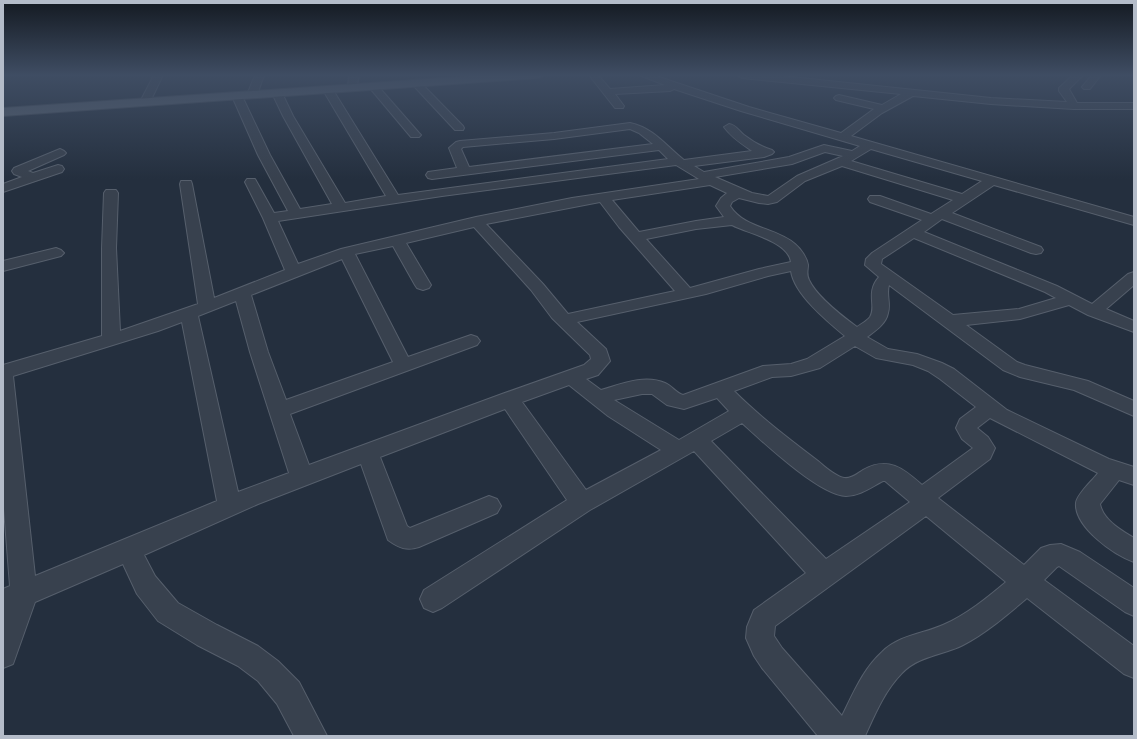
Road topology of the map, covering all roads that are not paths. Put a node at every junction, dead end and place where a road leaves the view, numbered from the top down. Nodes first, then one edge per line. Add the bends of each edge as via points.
1 (39, 109) edge
2 (242, 109) edge
3 (285, 109) edge
4 (340, 109) edge
5 (393, 109) edge
6 (440, 109) edge
7 (747, 109) edge
8 (758, 109) edge
9 (881, 109) edge
10 (3, 112) edge
11 (729, 127) dead end
12 (459, 128) dead end
13 (415, 135) dead end
14 (839, 135) junction
15 (869, 145) junction
16 (662, 146) junction
17 (60, 153) dead end
18 (764, 153) junction
19 (854, 155) junction
20 (680, 162) junction
21 (841, 162) junction
22 (58, 169) dead end
23 (464, 170) junction
24 (432, 174) dead end
25 (576, 174) junction
26 (33, 178) junction
27 (706, 178) junction
28 (992, 180) junction
29 (252, 182) dead end
30 (186, 184) dead end
31 (3, 188) edge
32 (739, 192) junction
33 (111, 193) dead end
34 (394, 198) junction
35 (600, 198) junction
36 (875, 199) dead end
37 (964, 199) junction
38 (340, 206) junction
39 (296, 214) junction
40 (937, 216) junction
41 (1134, 216) edge
42 (270, 218) junction
43 (736, 220) junction
44 (476, 221) junction
45 (1134, 221) edge
46 (912, 232) junction
47 (636, 237) junction
48 (397, 240) junction
49 (1036, 250) dead end
50 (346, 252) junction
51 (56, 253) dead end
52 (800, 265) junction
53 (3, 266) edge
54 (294, 272) junction
55 (888, 277) junction
56 (1134, 277) edge
57 (423, 285) dead end
58 (242, 293) junction
59 (686, 293) junction
60 (1071, 300) junction
61 (198, 310) junction
62 (1094, 311) junction
63 (564, 320) junction
64 (948, 321) junction
65 (1134, 327) edge
66 (856, 337) junction
67 (111, 339) junction
68 (471, 341) dead end
69 (404, 366) junction
70 (3, 373) edge
71 (570, 377) junction
72 (720, 389) junction
73 (597, 398) junction
74 (510, 400) junction
75 (989, 408) junction
76 (1134, 409) edge
77 (279, 410) junction
78 (742, 413) junction
79 (688, 445) junction
80 (368, 453) junction
81 (1124, 473) edge
82 (302, 477) junction
83 (924, 500) junction
84 (582, 503) junction
85 (230, 506) junction
86 (489, 506) dead end
87 (129, 550) junction
88 (1134, 551) edge
89 (824, 576) junction
90 (1027, 581) junction
91 (13, 598) edge
92 (433, 599) dead end
93 (1134, 603) edge
94 (3, 654) edge
95 (1134, 664) edge
96 (311, 736) edge
97 (839, 736) edge
98 (849, 736) edge

1 - 10 main road
2 - 39 street
3 - 38 street
4 - 34 street
5 - 13 street
6 - 12 street
7 - 14 street
8 - 14 street
9 - 14 street
11 - 18 street via 738,137
14 - 15 street
14 - 18 street via 799,147
14 - 41 street
15 - 19 street
15 - 28 street
16 - 20 street
16 - 23 street
16 - 23 street via 639,128 630,126 554,136 467,142 455,148
17 - 26 street via 18,171
18 - 20 street
19 - 21 street
19 - 27 street via 824,148 792,160
20 - 25 street
20 - 27 street
21 - 32 street via 798,179 768,200 753,198
21 - 37 street
22 - 26 street
23 - 24 street
25 - 34 street
25 - 35 street
26 - 31 street
27 - 32 street
27 - 35 street
28 - 37 street
28 - 45 street
29 - 42 street
30 - 61 street
32 - 43 street via 728,198 723,206
33 - 67 street
34 - 38 street
35 - 44 street
35 - 47 street
36 - 40 street
37 - 40 street
38 - 39 street
39 - 42 street
40 - 46 street
40 - 49 street
42 - 54 street
43 - 47 street via 696,224
43 - 52 street via 785,243 796,253
44 - 48 street
44 - 63 street
46 - 55 street via 874,259 873,265
46 - 60 street via 1051,289
47 - 59 street
48 - 50 street
48 - 57 street
50 - 54 street
50 - 69 street
51 - 53 street
52 - 59 street
52 - 66 street via 802,281 815,300 826,313
54 - 58 street
55 - 64 street
55 - 66 street via 881,284 879,291 880,313 876,320
56 - 62 street
58 - 61 street
58 - 77 street
59 - 63 street
60 - 62 street
60 - 64 street via 1020,314
61 - 67 street
61 - 85 street
62 - 65 street
63 - 71 street via 599,353 601,358 594,368
64 - 76 street via 1023,373 1075,383
66 - 72 street via 813,364 791,370 770,371
66 - 75 street via 883,354 917,360 935,367
67 - 70 street
68 - 69 street
69 - 77 street
70 - 91 street
71 - 73 street
71 - 74 street
72 - 73 street via 684,402 673,400 661,389 648,386
72 - 78 street
73 - 79 street via 615,412
74 - 80 street
74 - 84 street
75 - 81 street via 1018,425
75 - 83 street via 967,424 966,428 983,444 982,453
77 - 82 street
78 - 79 street
78 - 83 street via 837,485 854,487 873,474 884,471 896,476
79 - 84 street
79 - 89 street
80 - 82 street
80 - 86 street via 397,533 403,537 410,539
81 - 88 street via 1088,502 1088,509 1101,527
82 - 85 street
83 - 89 street
83 - 90 street
84 - 92 street
85 - 87 street
87 - 91 street
87 - 96 street via 146,585 168,612 206,636 248,656 268,671 288,693
89 - 97 street via 765,617 760,638 770,655
90 - 93 street via 1050,556 1061,555
90 - 95 street
90 - 98 street via 978,622 951,636 908,650 893,662 880,677
91 - 94 street

